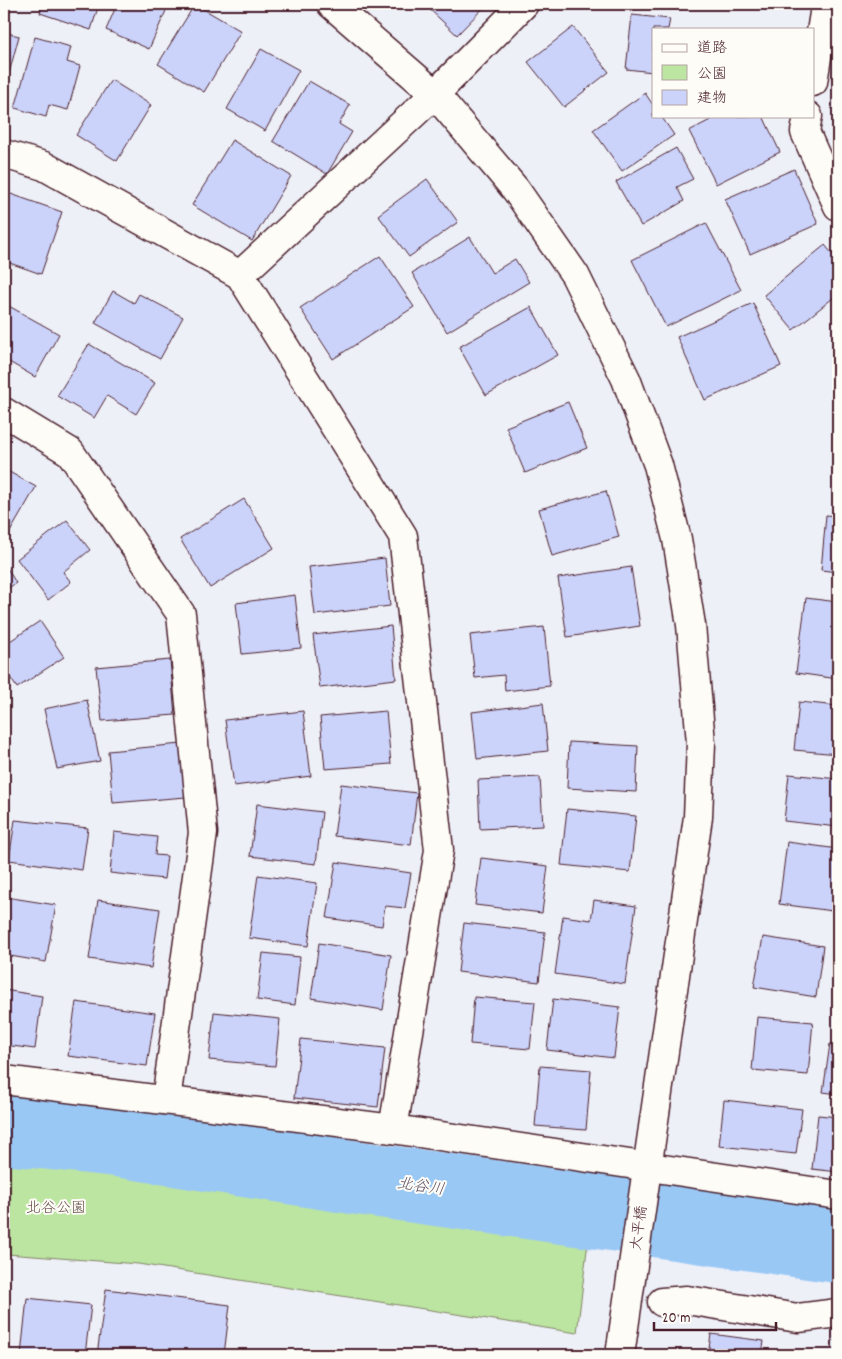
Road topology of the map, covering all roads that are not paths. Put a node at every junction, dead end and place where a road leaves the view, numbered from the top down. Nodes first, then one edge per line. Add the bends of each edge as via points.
1 (331, 4) edge
2 (524, 4) edge
3 (822, 6) edge
4 (814, 74) edge
5 (435, 94) junction
6 (808, 118) edge
7 (4, 154) edge
8 (838, 206) edge
9 (240, 275) junction
10 (4, 412) edge
11 (4, 1080) edge
12 (166, 1100) junction
13 (393, 1129) junction
14 (645, 1177) junction
15 (838, 1195) edge
16 (662, 1302) dead end
17 (838, 1314) edge
18 (620, 1355) edge

1 - 5 street, 大平橋
2 - 5 street
3 - 4 street
5 - 9 street
5 - 14 street, 大平橋 via 516,190 575,276 629,387 658,465 677,539 691,625 701,743 698,817
6 - 8 street via 805,132
7 - 9 street via 44,166
9 - 13 street via 403,536 438,850
10 - 12 street via 70,452 181,614 204,833
11 - 12 street
12 - 13 street
13 - 14 street
14 - 15 street
14 - 18 street, 大平橋
16 - 17 street via 687,1300 798,1318

